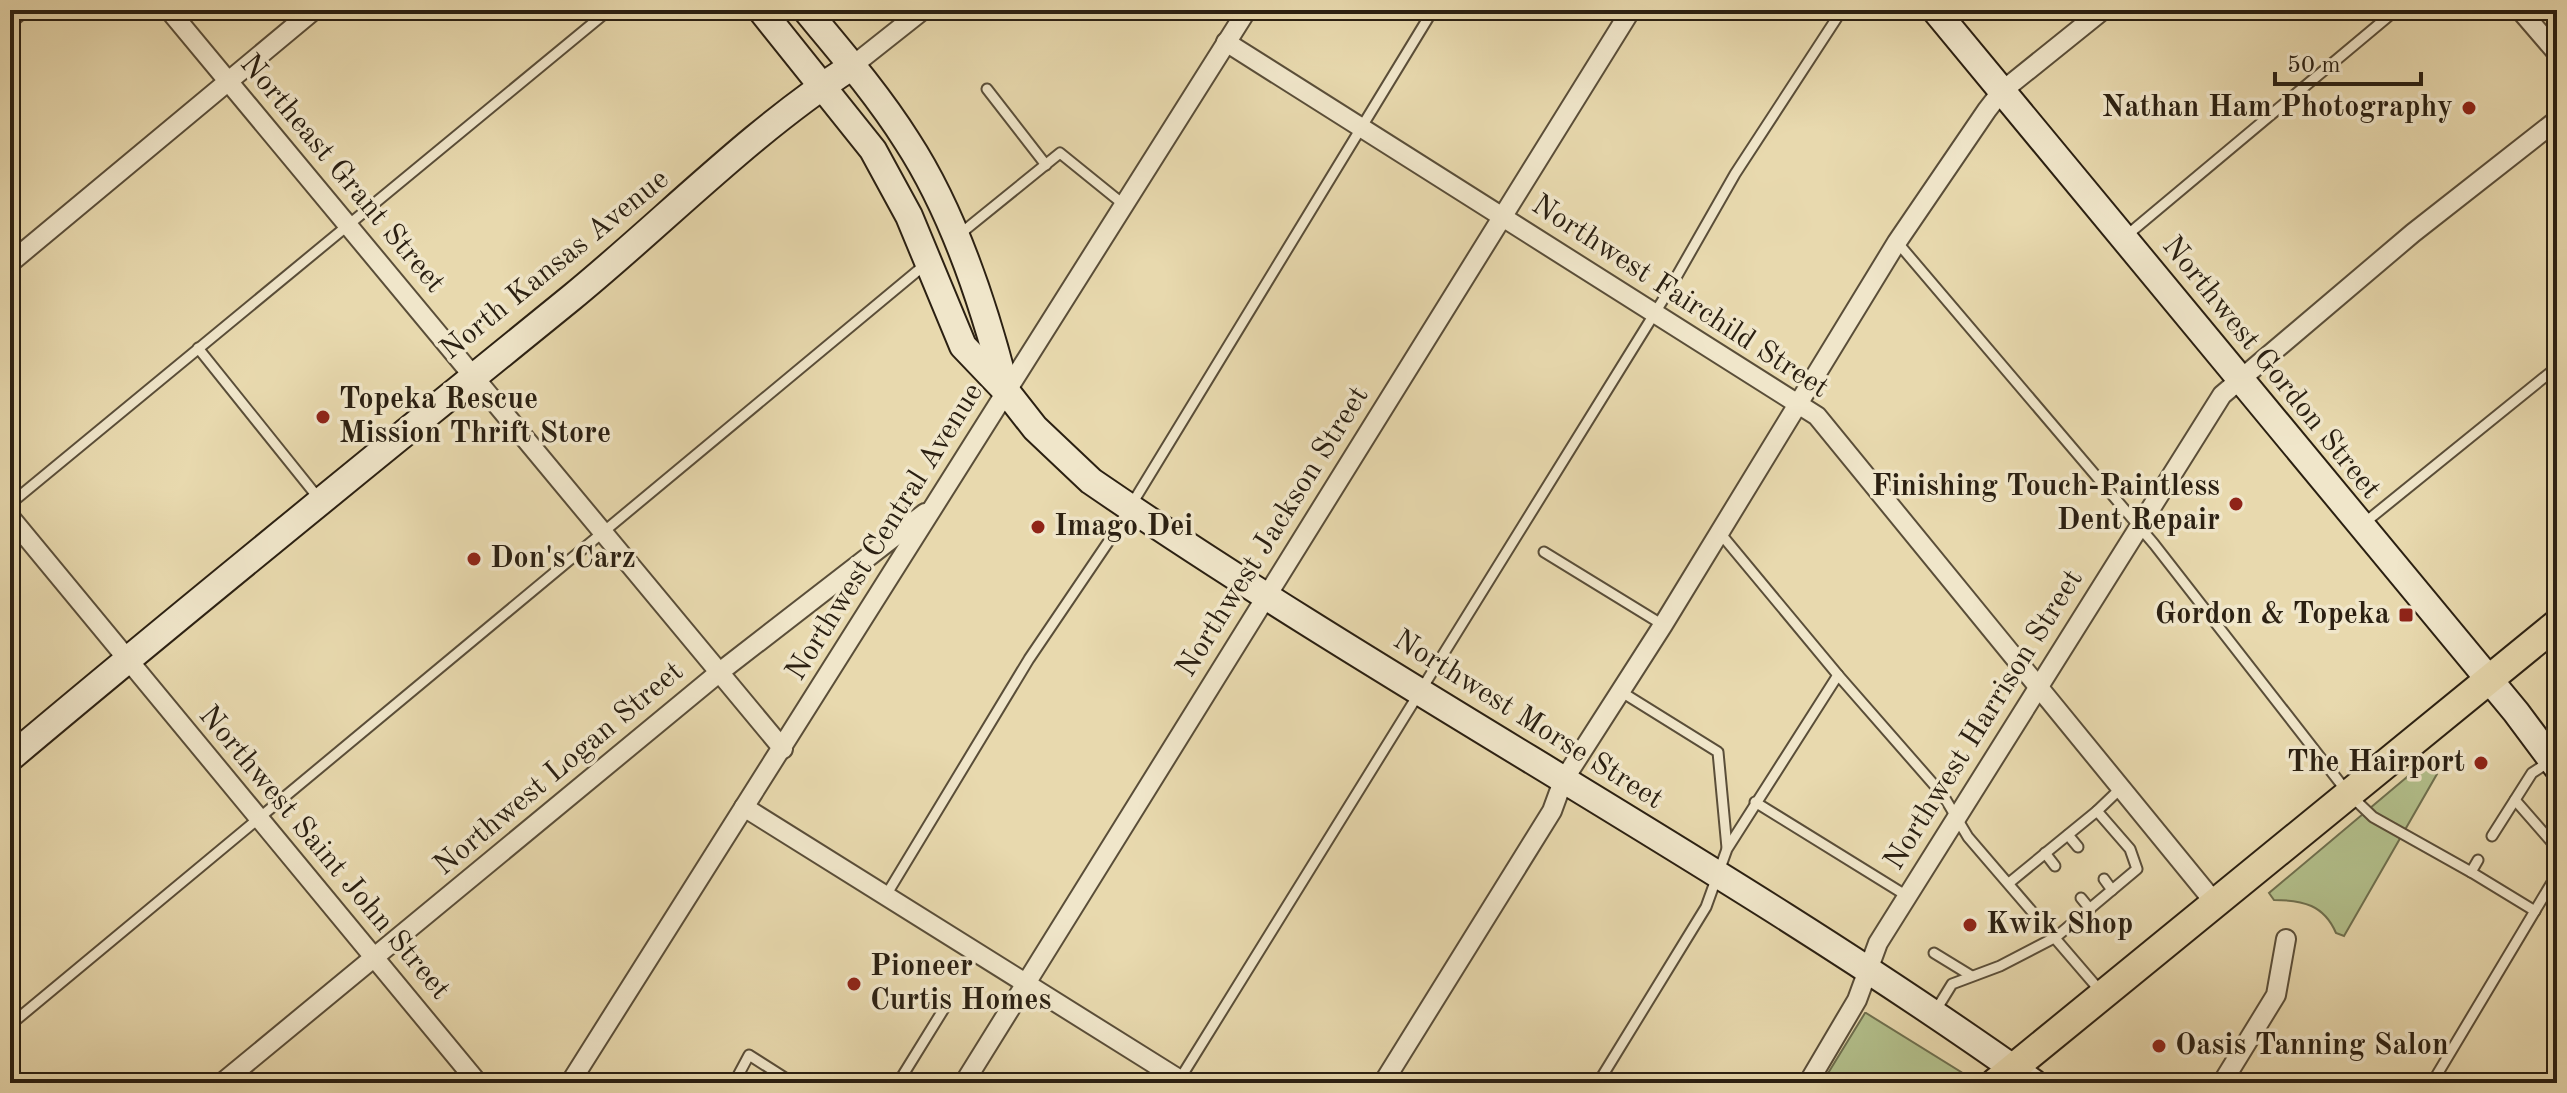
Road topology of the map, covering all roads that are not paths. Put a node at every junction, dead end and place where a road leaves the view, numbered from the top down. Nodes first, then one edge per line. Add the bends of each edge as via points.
1 (27, 10) edge
2 (169, 10) edge
3 (314, 10) edge
4 (609, 10) edge
5 (761, 10) edge
6 (806, 10) edge
7 (923, 10) edge
8 (1247, 10) edge
9 (1433, 10) edge
10 (1631, 10) edge
11 (1842, 10) edge
12 (1935, 10) edge
13 (2103, 10) edge
14 (2396, 10) edge
15 (2520, 10) edge
16 (10, 24) edge
17 (1226, 42) junction
18 (2557, 53) edge
19 (851, 67) junction
20 (228, 81) junction
21 (823, 85) junction
22 (987, 89) dead end
23 (2001, 92) junction
24 (2557, 120) edge
25 (1363, 129) junction
26 (1046, 165) junction
27 (1123, 204) junction
28 (1502, 216) junction
29 (347, 224) junction
30 (2123, 238) junction
31 (954, 239) junction
32 (1897, 242) junction
33 (10, 263) edge
34 (927, 263) junction
35 (1654, 313) junction
36 (198, 348) junction
37 (2557, 367) edge
38 (474, 374) junction
39 (2240, 380) junction
40 (1006, 391) junction
41 (1798, 404) junction
42 (320, 500) junction
43 (10, 504) edge
44 (937, 504) junction
45 (1129, 507) junction
46 (10, 517) edge
47 (2360, 526) junction
48 (2138, 527) junction
49 (604, 530) junction
50 (1719, 532) junction
51 (1544, 552) dead end
52 (1267, 594) junction
53 (2557, 624) edge
54 (1663, 625) junction
55 (127, 659) junction
56 (721, 671) junction
57 (1838, 675) junction
58 (2489, 680) junction
59 (2038, 685) junction
60 (1418, 690) junction
61 (1620, 691) junction
62 (783, 749) junction
63 (10, 758) edge
64 (2554, 764) edge
65 (1563, 781) junction
66 (2121, 788) junction
67 (2348, 793) junction
68 (2515, 800) junction
69 (1755, 802) junction
70 (744, 807) junction
71 (2097, 811) junction
72 (1956, 814) junction
73 (258, 817) junction
74 (2068, 835) junction
75 (2492, 836) dead end
76 (2078, 847) dead end
77 (2557, 848) edge
78 (1727, 849) junction
79 (2045, 853) junction
80 (2478, 860) dead end
81 (2055, 866) dead end
82 (2471, 872) junction
83 (2557, 874) edge
84 (1717, 876) junction
85 (2104, 879) dead end
86 (2009, 883) junction
87 (2112, 890) junction
88 (1907, 896) junction
89 (885, 897) junction
90 (2081, 898) dead end
91 (2215, 903) junction
92 (2090, 909) junction
93 (2535, 911) junction
94 (2056, 937) junction
95 (2286, 939) dead end
96 (1934, 953) dead end
97 (375, 958) junction
98 (1868, 972) junction
99 (1970, 975) junction
100 (1026, 984) junction
101 (2104, 996) junction
102 (945, 1007) dead end
103 (1935, 1013) junction
104 (10, 1025) edge
105 (2014, 1078) edge
106 (1181, 1082) edge
107 (222, 1083) edge
108 (478, 1083) edge
109 (570, 1083) edge
110 (734, 1083) edge
111 (793, 1083) edge
112 (898, 1083) edge
113 (964, 1083) edge
114 (1383, 1083) edge
115 (1598, 1083) edge
116 (1808, 1083) edge
117 (2222, 1083) edge
118 (2432, 1083) edge

1 - 16 lane
2 - 20 street, Northeast Grant Street
3 - 20 street
4 - 29 lane
5 - 21 main road, Northwest Morse Street
6 - 19 main road, Northwest Morse Street
7 - 19 street, North Kansas Avenue
8 - 17 street, Northwest Central Avenue
9 - 25 lane
10 - 28 street, Northwest Jackson Street
11 - 35 lane via 1735,174
12 - 23 main road, Northwest Gordon Street
13 - 23 street
14 - 30 lane
15 - 18 street
17 - 25 street, Northwest Fairchild Street
17 - 27 street, Northwest Central Avenue
19 - 21 main road, North Kansas Avenue
19 - 31 main road, Northwest Morse Street via 908,141
20 - 29 street, Northeast Grant Street
20 - 33 street
21 - 34 main road, Northwest Morse Street via 886,171
21 - 38 main road, North Kansas Avenue
22 - 26 lane
23 - 30 main road, Northwest Gordon Street
23 - 32 street
24 - 39 street, Northwest Harrison Street
25 - 28 street, Northwest Fairchild Street
25 - 45 lane
26 - 27 lane via 1060,153
26 - 31 lane
27 - 40 street, Northwest Central Avenue
28 - 35 street, Northwest Fairchild Street
28 - 52 street, Northwest Jackson Street
29 - 36 lane
29 - 38 street, Northeast Grant Street
30 - 39 main road, Northwest Gordon Street
31 - 40 main road, Northwest Morse Street via 989,326
32 - 41 street
32 - 48 lane
34 - 40 main road, Northwest Morse Street via 963,346
34 - 49 lane
35 - 41 street, Northwest Fairchild Street
35 - 60 lane
36 - 42 lane
36 - 43 lane
37 - 47 lane
38 - 42 main road, North Kansas Avenue
38 - 49 street, Northeast Grant Street
39 - 47 main road, Northwest Gordon Street
39 - 48 street, Northwest Harrison Street via 2222,395
40 - 44 street, Northwest Central Avenue
40 - 45 main road, Northwest Morse Street via 1067,461
41 - 50 street
41 - 59 street, Northwest Fairchild Street via 1832,431
42 - 55 main road, North Kansas Avenue
44 - 56 street, Northwest Logan Street
44 - 62 street, Northwest Central Avenue
45 - 52 main road, Northwest Morse Street
45 - 89 lane via 1029,659
46 - 55 street, Northwest Saint John Street
47 - 58 main road, Northwest Gordon Street
48 - 59 street, Northwest Harrison Street
48 - 67 lane
49 - 56 street, Northeast Grant Street
49 - 73 lane
50 - 54 street
50 - 57 lane
51 - 54 lane
52 - 60 main road, Northwest Morse Street
52 - 100 street, Northwest Jackson Street
53 - 58 main road
54 - 61 street
55 - 63 main road, North Kansas Avenue
55 - 73 street, Northwest Saint John Street
56 - 62 street, Northeast Grant Street
56 - 97 street, Northwest Logan Street
57 - 69 lane
57 - 72 lane
58 - 64 main road, Northwest Gordon Street
58 - 67 main road
59 - 66 street, Northwest Fairchild Street
59 - 72 street, Northwest Harrison Street
60 - 65 main road, Northwest Morse Street
60 - 106 lane
61 - 65 street
61 - 78 lane via 1718,752
62 - 70 street, Northwest Central Avenue
64 - 68 lane via 2532,773
65 - 84 main road, Northwest Morse Street
65 - 114 street via 1552,811
66 - 71 lane
66 - 91 street, Northwest Fairchild Street
67 - 82 lane via 2373,817
67 - 91 main road
68 - 75 lane
68 - 77 lane
69 - 78 lane
69 - 88 lane
70 - 89 street
70 - 109 street, Northwest Central Avenue
71 - 74 lane
71 - 87 lane via 2130,849 2137,869
72 - 86 lane via 1968,837
72 - 88 street, Northwest Harrison Street
73 - 97 street, Northwest Saint John Street
73 - 104 lane
74 - 76 lane
74 - 79 lane
78 - 84 lane
79 - 81 lane
79 - 86 lane
80 - 82 lane
82 - 93 lane
83 - 93 lane
84 - 98 main road, Northwest Morse Street
84 - 115 lane via 1706,907
85 - 87 lane
86 - 94 lane
87 - 92 lane
88 - 98 street, Northwest Harrison Street via 1878,943
89 - 100 street
90 - 92 lane
91 - 101 main road
92 - 94 lane
93 - 118 lane
94 - 99 lane
94 - 101 lane
95 - 117 street via 2276,995
96 - 99 lane
97 - 107 street, Northwest Logan Street
97 - 108 street, Northwest Saint John Street
98 - 103 main road, Northwest Morse Street
98 - 116 street, Northwest Harrison Street
99 - 103 lane via 1952,984
100 - 106 street
100 - 113 street, Northwest Jackson Street
101 - 105 main road
102 - 112 lane
103 - 105 main road, Northwest Morse Street
110 - 111 lane via 749,1055

